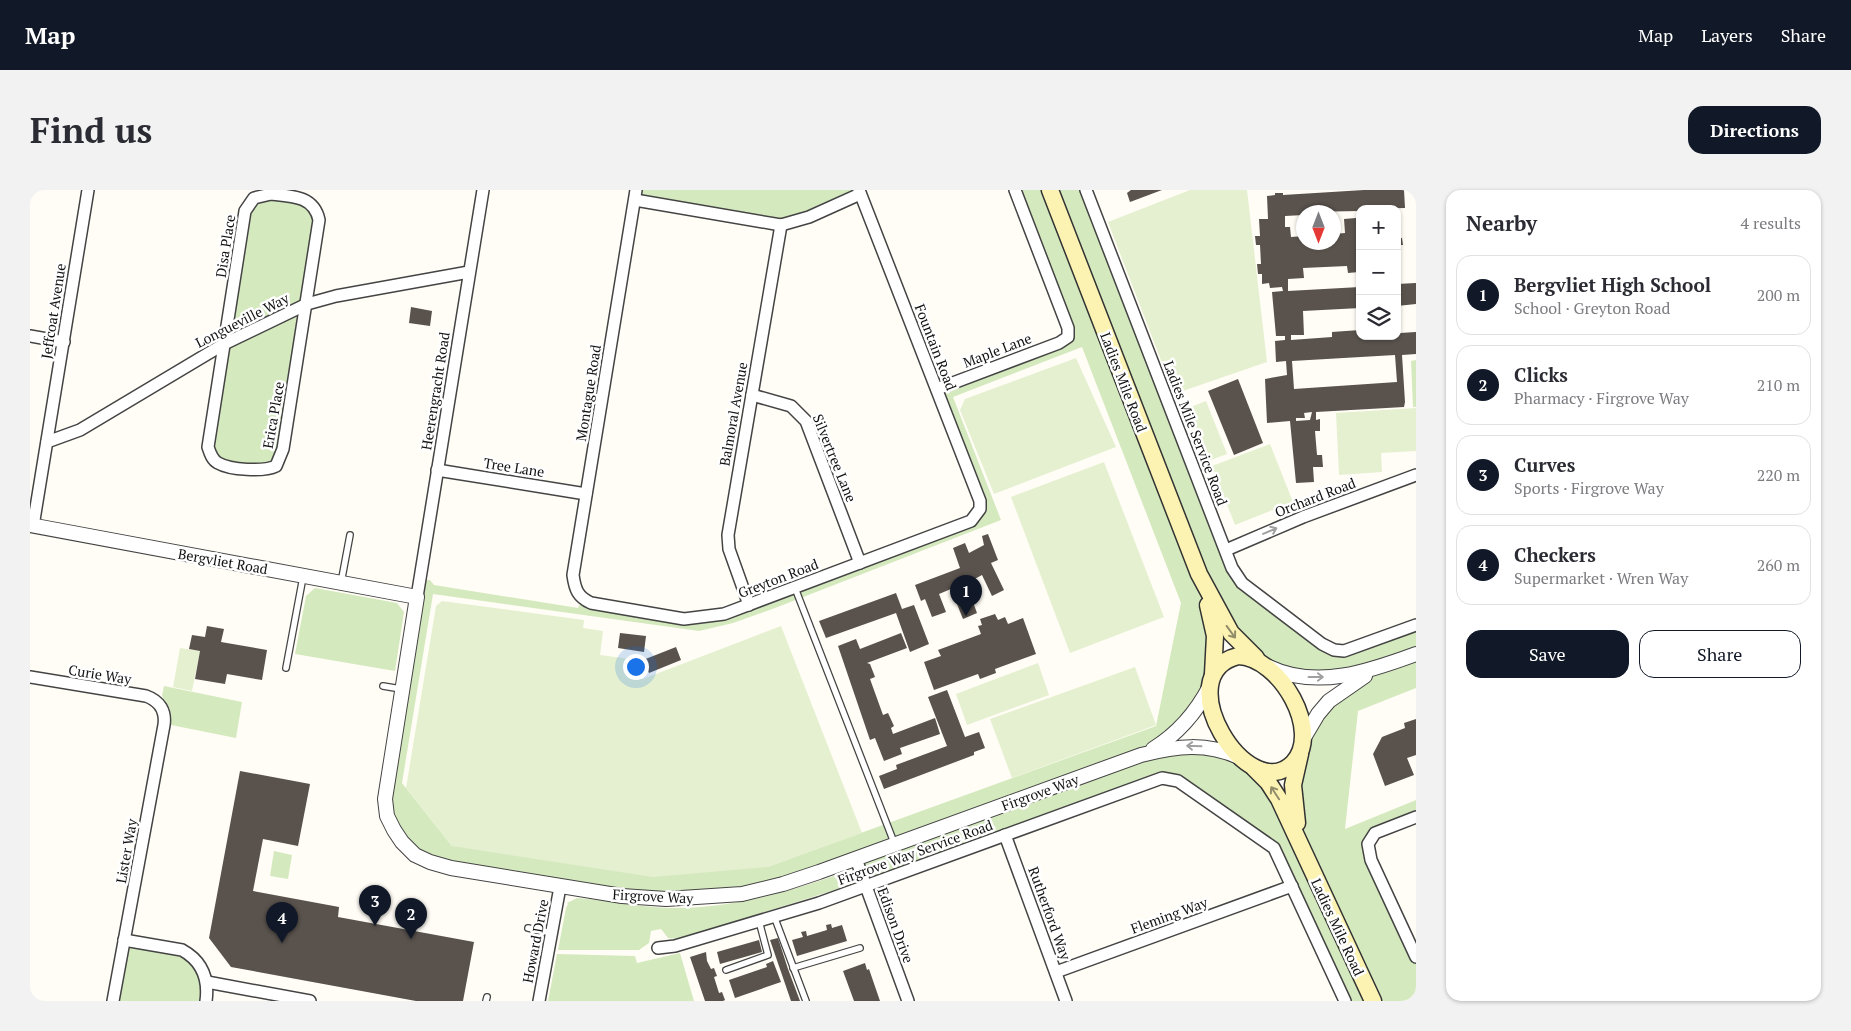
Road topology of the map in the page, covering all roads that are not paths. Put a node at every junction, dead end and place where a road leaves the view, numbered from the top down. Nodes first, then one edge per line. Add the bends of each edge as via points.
1 (88, 190) edge
2 (483, 190) edge
3 (1015, 190) edge
4 (1050, 190) edge
5 (1086, 190) edge
6 (860, 192) edge
7 (636, 195) edge
8 (781, 225) junction
9 (469, 272) junction
10 (307, 304) junction
11 (30, 336) edge
12 (64, 342) junction
13 (224, 344) junction
14 (937, 390) junction
15 (752, 395) junction
16 (47, 442) junction
17 (437, 470) junction
18 (1416, 475) edge
19 (586, 494) junction
20 (977, 516) joint
21 (32, 526) edge
22 (350, 535) dead end
23 (1226, 550) junction
24 (860, 563) junction
25 (1199, 574) junction
26 (304, 576) junction
27 (341, 583) junction
28 (795, 588) junction
29 (417, 597) junction
30 (582, 599) joint
31 (749, 605) junction
32 (1416, 625) edge
33 (1416, 654) edge
34 (1263, 663) junction
35 (1386, 665) junction
36 (286, 668) dead end
37 (30, 677) edge
38 (1212, 680) junction
39 (383, 686) dead end
40 (402, 690) junction
41 (161, 706) joint
42 (1301, 745) junction
43 (1141, 755) junction
44 (1246, 762) junction
45 (1416, 817) edge
46 (1005, 835) junction
47 (895, 845) junction
48 (1304, 852) junction
49 (856, 859) junction
50 (1292, 886) junction
51 (560, 887) junction
52 (866, 887) junction
53 (774, 916) junction
54 (759, 920) junction
55 (528, 928) dead end
56 (552, 933) junction
57 (124, 940) junction
58 (658, 948) dead end
59 (860, 948) dead end
60 (1416, 957) edge
61 (793, 968) junction
62 (726, 970) dead end
63 (1056, 972) junction
64 (207, 982) junction
65 (113, 1001) edge
66 (206, 1001) edge
67 (310, 1001) edge
68 (539, 1001) edge
69 (806, 1001) edge
70 (908, 1001) edge
71 (1066, 1001) edge
72 (1345, 1001) edge
73 (1373, 1001) edge

1 - 12 street, Jeffcoat Avenue
2 - 9 street, Heerengracht Road
3 - 14 street, Maple Lane via 1068,328 1068,337
4 - 25 main road, Ladies Mile Road
5 - 23 street, Ladies Mile Service Road
6 - 8 street via 809,217
6 - 14 street, Fountain Road
7 - 8 street
7 - 19 street, Montague Road
8 - 15 street, Balmoral Avenue
9 - 10 street, Longueville Way
9 - 17 street, Heerengracht Road
10 - 13 street, Longueville Way
10 - 13 street, Disa Place via 318,235 318,212 308,201 298,198 271,194 254,198 246,211
10 - 13 street, Erica Place via 284,449 276,466 268,470 218,464 210,456 208,447
11 - 12 street
12 - 16 street, Jeffcoat Avenue
13 - 16 street, Longueville Way via 88,426
14 - 20 street, Fountain Road via 980,501
15 - 24 street, Silvertree Lane via 790,406 806,421
15 - 31 street, Balmoral Avenue via 728,535 729,549
16 - 21 street, Jeffcoat Avenue
17 - 19 street, Tree Lane
17 - 29 street, Heerengracht Road
23 -> 18 street, Orchard Road
19 - 30 street, Montague Road via 573,575 575,588
20 - 24 street, Greyton Road
21 - 26 street, Bergvliet Road
22 - 27 lane
23 - 32 street, Ladies Mile Service Road via 1242,583 1329,649 1350,649
24 - 28 street, Greyton Road
25 -> 34 main road, Ladies Mile Road via 1231,633
25 - 38 main road, Ladies Mile Road via 1215,636
26 - 27 street, Bergvliet Road
26 - 36 lane
27 - 29 street, Bergvliet Road
28 - 31 street, Greyton Road
28 - 47 lane
29 - 40 street, Firgrove Way
30 - 31 street, Greyton Road via 684,618 724,614
33 - 35 street
34 -> 35 street via 1290,675 1317,678 1351,675
34 - 38 main road via 1238,656 1230,658 1218,667
34 - 42 main road via 1282,681 1293,700 1300,721
35 - 42 street via 1351,684 1329,701
37 - 41 street, Curie Way via 146,696
38 - 43 street, Firgrove Way via 1198,708 1182,727
38 - 44 main road via 1212,705 1220,730
39 - 40 lane
40 - 51 street, Firgrove Way via 385,798 390,823 402,842 422,859 438,865
41 - 57 street, Lister Way via 164,725
42 - 44 main road via 1294,762 1282,769 1267,771
42 - 48 main road, Ladies Mile Road via 1293,796
44 -> 43 street, Firgrove Way via 1220,750 1193,746
43 - 47 street, Firgrove Way
48 -> 44 main road, Ladies Mile Road via 1276,793
45 - 60 street via 1375,833 1368,844 1368,851
46 - 50 street, Firgrove Way Service Road via 1162,778 1178,781 1274,848
46 - 52 street, Firgrove Way Service Road
46 - 63 street, Rutherford Way
47 - 49 street, Firgrove Way
48 - 73 main road, Ladies Mile Road
49 - 51 street, Firgrove Way via 783,884 742,894 701,898 622,896
49 - 52 street, Edison Drive
50 - 63 street, Fleming Way
50 - 72 street
51 - 56 street, Howard Drive
52 - 53 street, Firgrove Way Service Road
52 - 70 street, Edison Drive
53 - 54 street, Firgrove Way Service Road
53 - 61 lane
54 - 58 street, Firgrove Way Service Road via 675,946
54 - 62 lane via 768,955
55 - 56 lane
56 - 68 street, Howard Drive
57 - 64 street via 182,950 196,958
57 - 65 street, Lister Way
59 - 61 lane
61 - 69 lane
63 - 71 street, Rutherford Way
64 - 66 street
64 - 67 street

